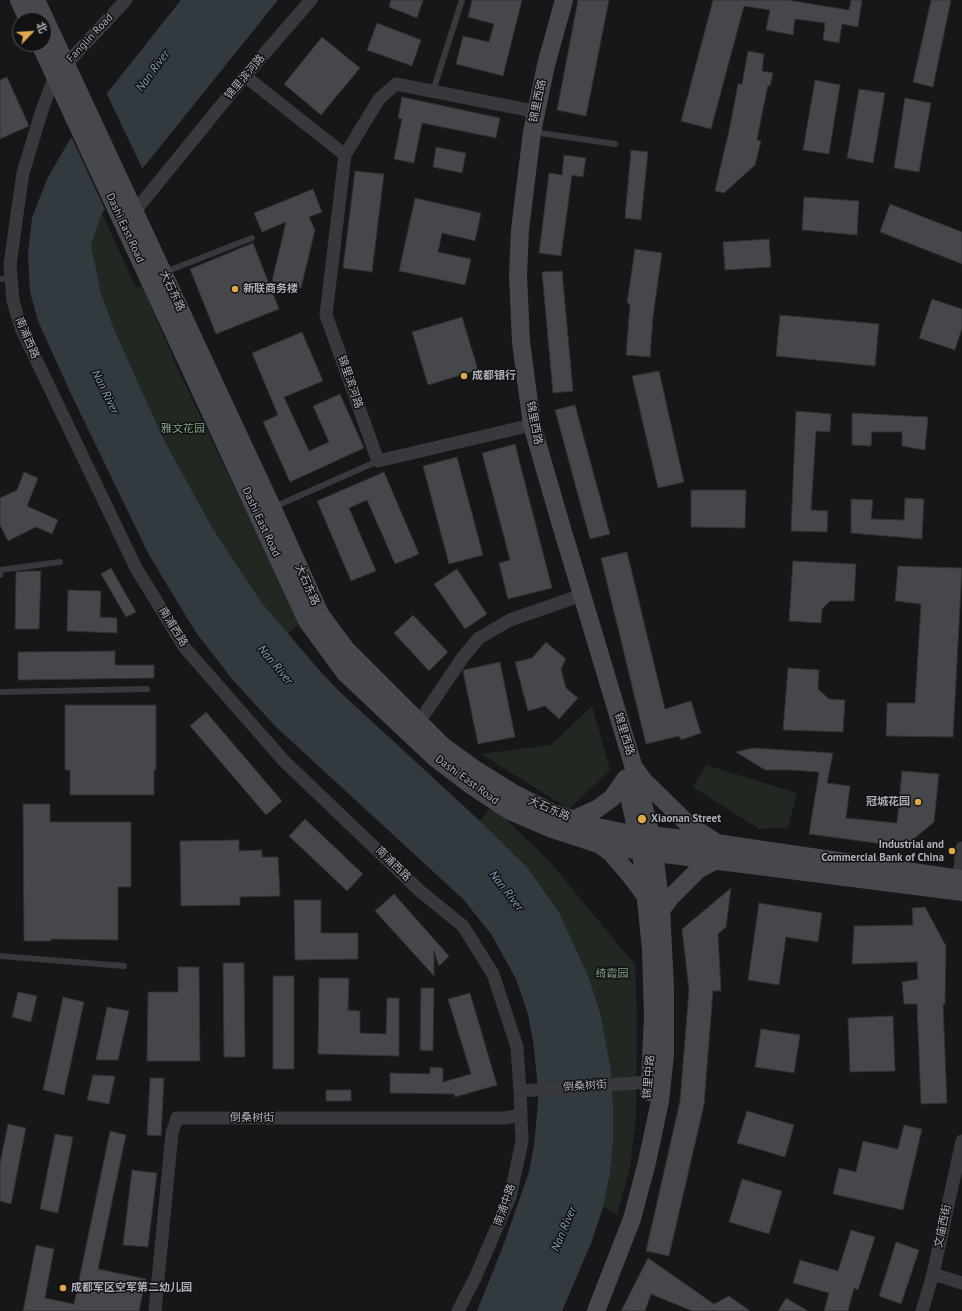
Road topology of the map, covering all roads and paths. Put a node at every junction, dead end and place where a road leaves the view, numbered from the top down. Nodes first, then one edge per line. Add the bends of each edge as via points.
1 (19, 0) edge
2 (36, 0) edge
3 (126, 0) edge
4 (311, 0) edge
5 (462, 0) edge
6 (553, 0) edge
7 (564, 0) edge
8 (24, 12) edge
9 (46, 52) edge
10 (60, 70) junction
11 (245, 76) junction
12 (433, 91) junction
13 (528, 110) junction
14 (527, 132) junction
15 (615, 144) dead end
16 (345, 155) junction
17 (131, 203) junction
18 (252, 238) dead end
19 (163, 273) junction
20 (6, 278) edge
21 (522, 427) junction
22 (378, 461) junction
23 (272, 507) junction
24 (60, 562) dead end
25 (0, 574) edge
26 (577, 596) junction
27 (147, 689) dead end
28 (0, 692) edge
29 (419, 722) junction
30 (630, 773) junction
31 (572, 820) junction
32 (646, 843) junction
33 (598, 844) junction
34 (962, 848) edge
35 (716, 851) junction
36 (961, 883) edge
37 (646, 896) junction
38 (661, 910) junction
39 (0, 956) edge
40 (124, 966) dead end
41 (650, 1082) junction
42 (520, 1091) junction
43 (521, 1115) junction
44 (962, 1141) edge
45 (933, 1274) junction
46 (962, 1283) edge
47 (155, 1311) edge
48 (458, 1311) edge
49 (584, 1311) edge
50 (596, 1311) edge
51 (922, 1311) edge

1 - 8 main road
2 - 10 main road, Dashi East Road
3 - 10 street, Fanglin Road
4 - 11 street, 锦里滨河路
5 - 12 lane
6 - 13 main road, 锦里西路
7 - 14 main road, 锦里西路
9 - 10 main road, Dashi East Road
10 - 17 main road, Dashi East Road via 82,98
10 - 20 street, 南浦西路 via 43,107 23,173
10 - 33 main road, Dashi East Road via 117,211 307,622 345,673 434,757 472,786 510,810 552,830
11 - 16 street
11 - 17 street, 锦里滨河路
12 - 13 street
12 - 16 street via 396,84 379,99
13 - 14 main road, 锦里西路
14 - 15 lane
14 - 21 main road, 锦里西路 via 513,211 510,254 510,303
14 - 26 main road, 锦里西路 via 518,275 521,342 532,425
16 - 22 street, 锦里滨河路 via 326,315
17 - 19 main road, 大石东路
18 - 19 lane
19 - 23 main road, 大石东路
20 - 42 street, 南浦西路 via 21,328 136,568 185,648 284,761 420,891 463,926 493,974 517,1047
21 - 22 street
21 - 26 main road, 锦里西路
22 - 23 lane
23 - 29 main road, 大石东路 via 320,614 346,649
24 - 25 lane via 0,570
26 - 29 street via 510,620 480,638 463,657
26 - 30 main road, 锦里西路
27 - 28 lane
29 - 31 main road, 大石东路 via 443,746 513,794
30 - 31 main road via 612,798 598,809
30 - 32 main road, 锦里西路
30 - 35 main road via 643,780
31 - 32 main road, 大石东路
32 - 33 main road, Dashi East Road
32 - 35 main road
32 - 37 main road, 锦里中路
32 - 38 main road, 锦里中路
33 - 37 main road via 611,853
34 - 36 street
35 - 36 main road
35 - 38 main road
37 - 41 main road, 锦里中路 via 653,1017
38 - 50 main road, 锦里中路 via 666,988 665,1055 660,1100 648,1162 632,1219
39 - 40 lane
41 - 42 street, 倒桑树街
41 - 49 main road, 锦里中路 via 630,1184 617,1226
42 - 43 street, 南浦中路
43 - 47 street, 倒桑树街 via 505,1118 177,1118 172,1133
43 - 48 street, 南浦中路 via 522,1141 510,1197
44 - 45 street, 文庙西街
45 - 46 street
45 - 51 street, 文庙西街

